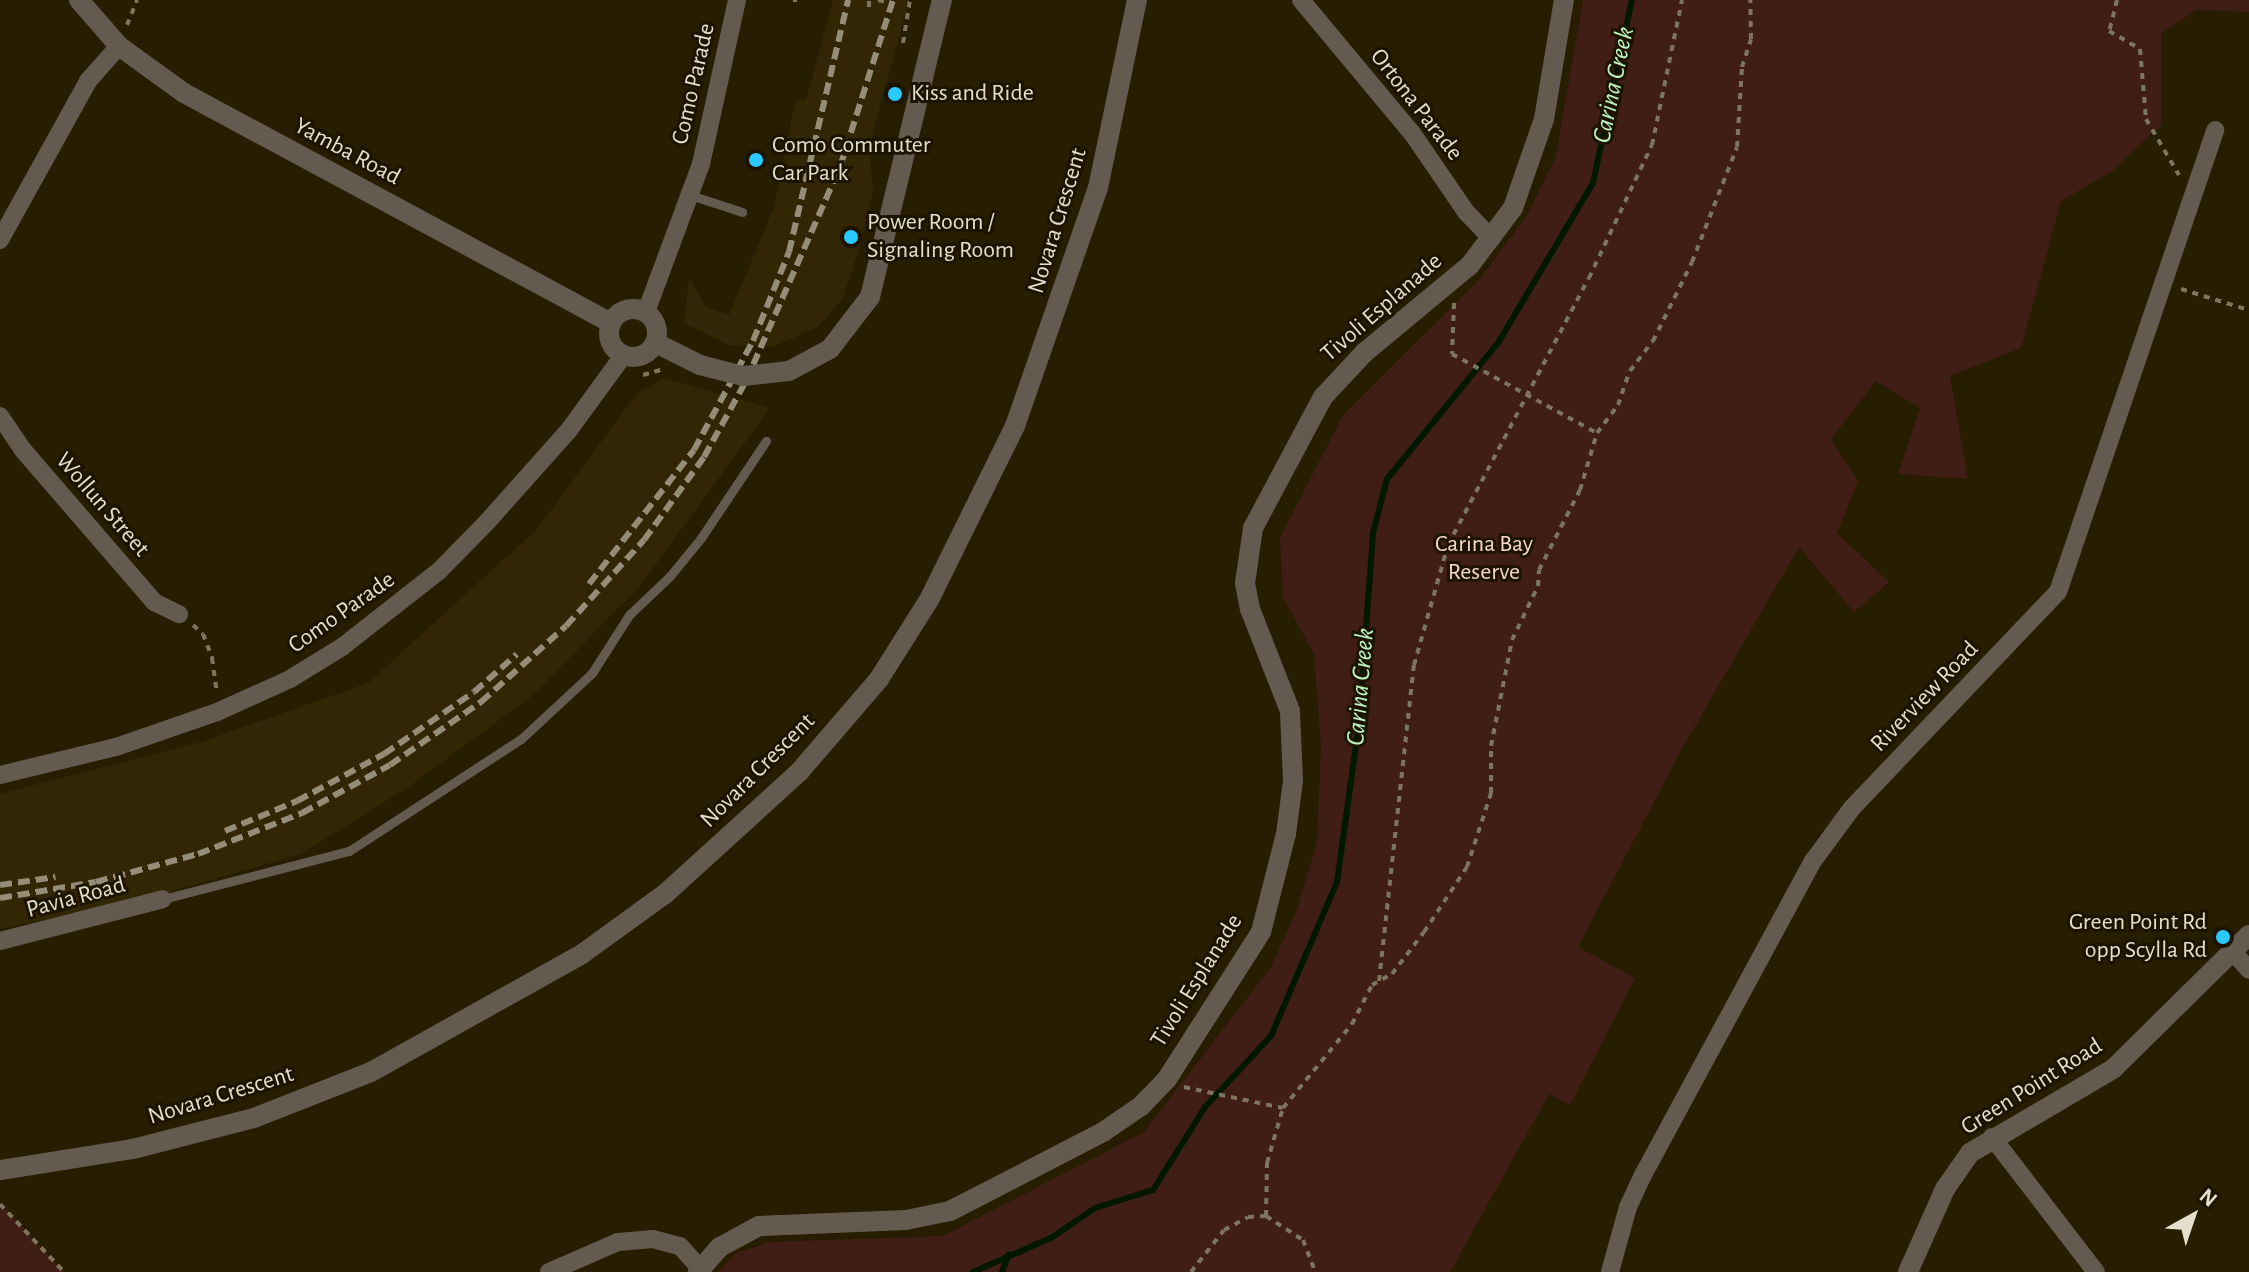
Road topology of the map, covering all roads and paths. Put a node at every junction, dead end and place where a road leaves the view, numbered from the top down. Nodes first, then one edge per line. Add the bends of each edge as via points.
1 (79, 0) edge
2 (737, 0) edge
3 (869, 0) edge
4 (878, 0) edge
5 (910, 0) edge
6 (942, 0) edge
7 (1137, 0) edge
8 (1301, 0) edge
9 (1564, 0) edge
10 (1682, 0) edge
11 (1750, 0) edge
12 (2117, 0) edge
13 (887, 2) edge
14 (869, 7) dead end
15 (903, 43) dead end
16 (119, 46) junction
17 (2215, 130) dead end
18 (690, 195) junction
19 (2189, 203) junction
20 (742, 212) dead end
21 (1492, 239) junction
22 (0, 240) edge
23 (2164, 283) junction
24 (1450, 285) junction
25 (2249, 310) edge
26 (646, 312) junction
27 (611, 323) junction
28 (656, 343) junction
29 (623, 356) junction
30 (661, 370) dead end
31 (643, 375) dead end
32 (1526, 391) junction
33 (0, 416) edge
34 (1597, 433) junction
35 (766, 441) dead end
36 (179, 614) joint
37 (217, 712) junction
38 (0, 775) edge
39 (163, 899) joint
40 (2249, 935) edge
41 (0, 941) edge
42 (2233, 952) junction
43 (2249, 970) edge
44 (1379, 981) junction
45 (1196, 1092) dead end
46 (1283, 1108) junction
47 (1992, 1137) junction
48 (0, 1170) edge
49 (0, 1204) edge
50 (1266, 1216) junction
51 (699, 1270) edge
52 (64, 1272) edge
53 (549, 1272) edge
54 (1191, 1272) edge
55 (1315, 1272) edge
56 (1610, 1272) edge
57 (1908, 1272) edge
58 (2096, 1272) edge

1 - 16 street, Yamba Road
2 - 18 street, Como Parade
3 - 14 path
4 - 13 path
5 - 15 path
6 - 28 street, bridge via 870,297 830,349 789,371 743,376 700,365
7 - 48 street, Novara Crescent via 1098,188 1015,426 929,600 879,679 800,771 665,894 582,954 371,1072 239,1122 133,1149
8 - 21 street, Ortona Parade
9 - 21 street, Tivoli Esplanade via 1535,150 1513,208
10 - 32 path via 1652,145 1589,278
11 - 34 path via 1751,39 1742,67 1737,147 1692,262 1653,341 1630,371 1618,405
12 - 19 path via 2109,31 2140,49 2146,119 2178,166
16 - 22 street via 88,81
16 - 27 street, Yamba Road via 184,93
17 - 19 street, Riverview Road
18 - 20 lane
18 - 26 street, Como Parade
19 - 23 street, Riverview Road
21 - 24 street, Tivoli Esplanade
23 - 25 path
23 - 56 street, Riverview Road via 2058,592 1852,808 1813,861 1643,1175
24 - 32 path via 1456,308 1452,354 1491,378
24 - 51 street, Tivoli Esplanade via 1364,353 1323,397 1253,528 1245,583 1250,609 1290,711 1293,781 1286,834 1261,932 1167,1079 1141,1106 1103,1132 950,1211 906,1220 759,1226 739,1233
26 - 27 street via 630,309
26 - 28 street via 655,323
27 - 29 street via 612,346
28 - 29 street via 646,355
29 - 37 street, Como Parade via 569,430 439,571 342,647 290,679
30 - 31 path
32 - 34 path
32 - 44 path via 1448,545 1414,665
33 - 36 street, Wollun Street via 154,602
34 - 44 path via 1580,490 1539,570 1538,586 1512,640 1491,746 1491,793 1467,867 1392,974
35 - 39 lane via 701,538 629,615 592,673 521,739 349,851
36 - 37 path via 203,634 212,658
37 - 38 street, Como Parade via 116,747
39 - 41 street, Pavia Road
40 - 42 street, Green Point Road
42 - 43 street
42 - 47 street, Green Point Road via 2113,1069
44 - 46 path
45 - 46 path
46 - 50 path via 1267,1163
47 - 57 street, Green Point Road via 1957,1169
47 - 58 street
49 - 52 path
50 - 54 path via 1248,1217 1224,1230
50 - 55 path via 1303,1240
51 - 53 street, Tivoli Esplanade via 680,1246 653,1239 618,1242

